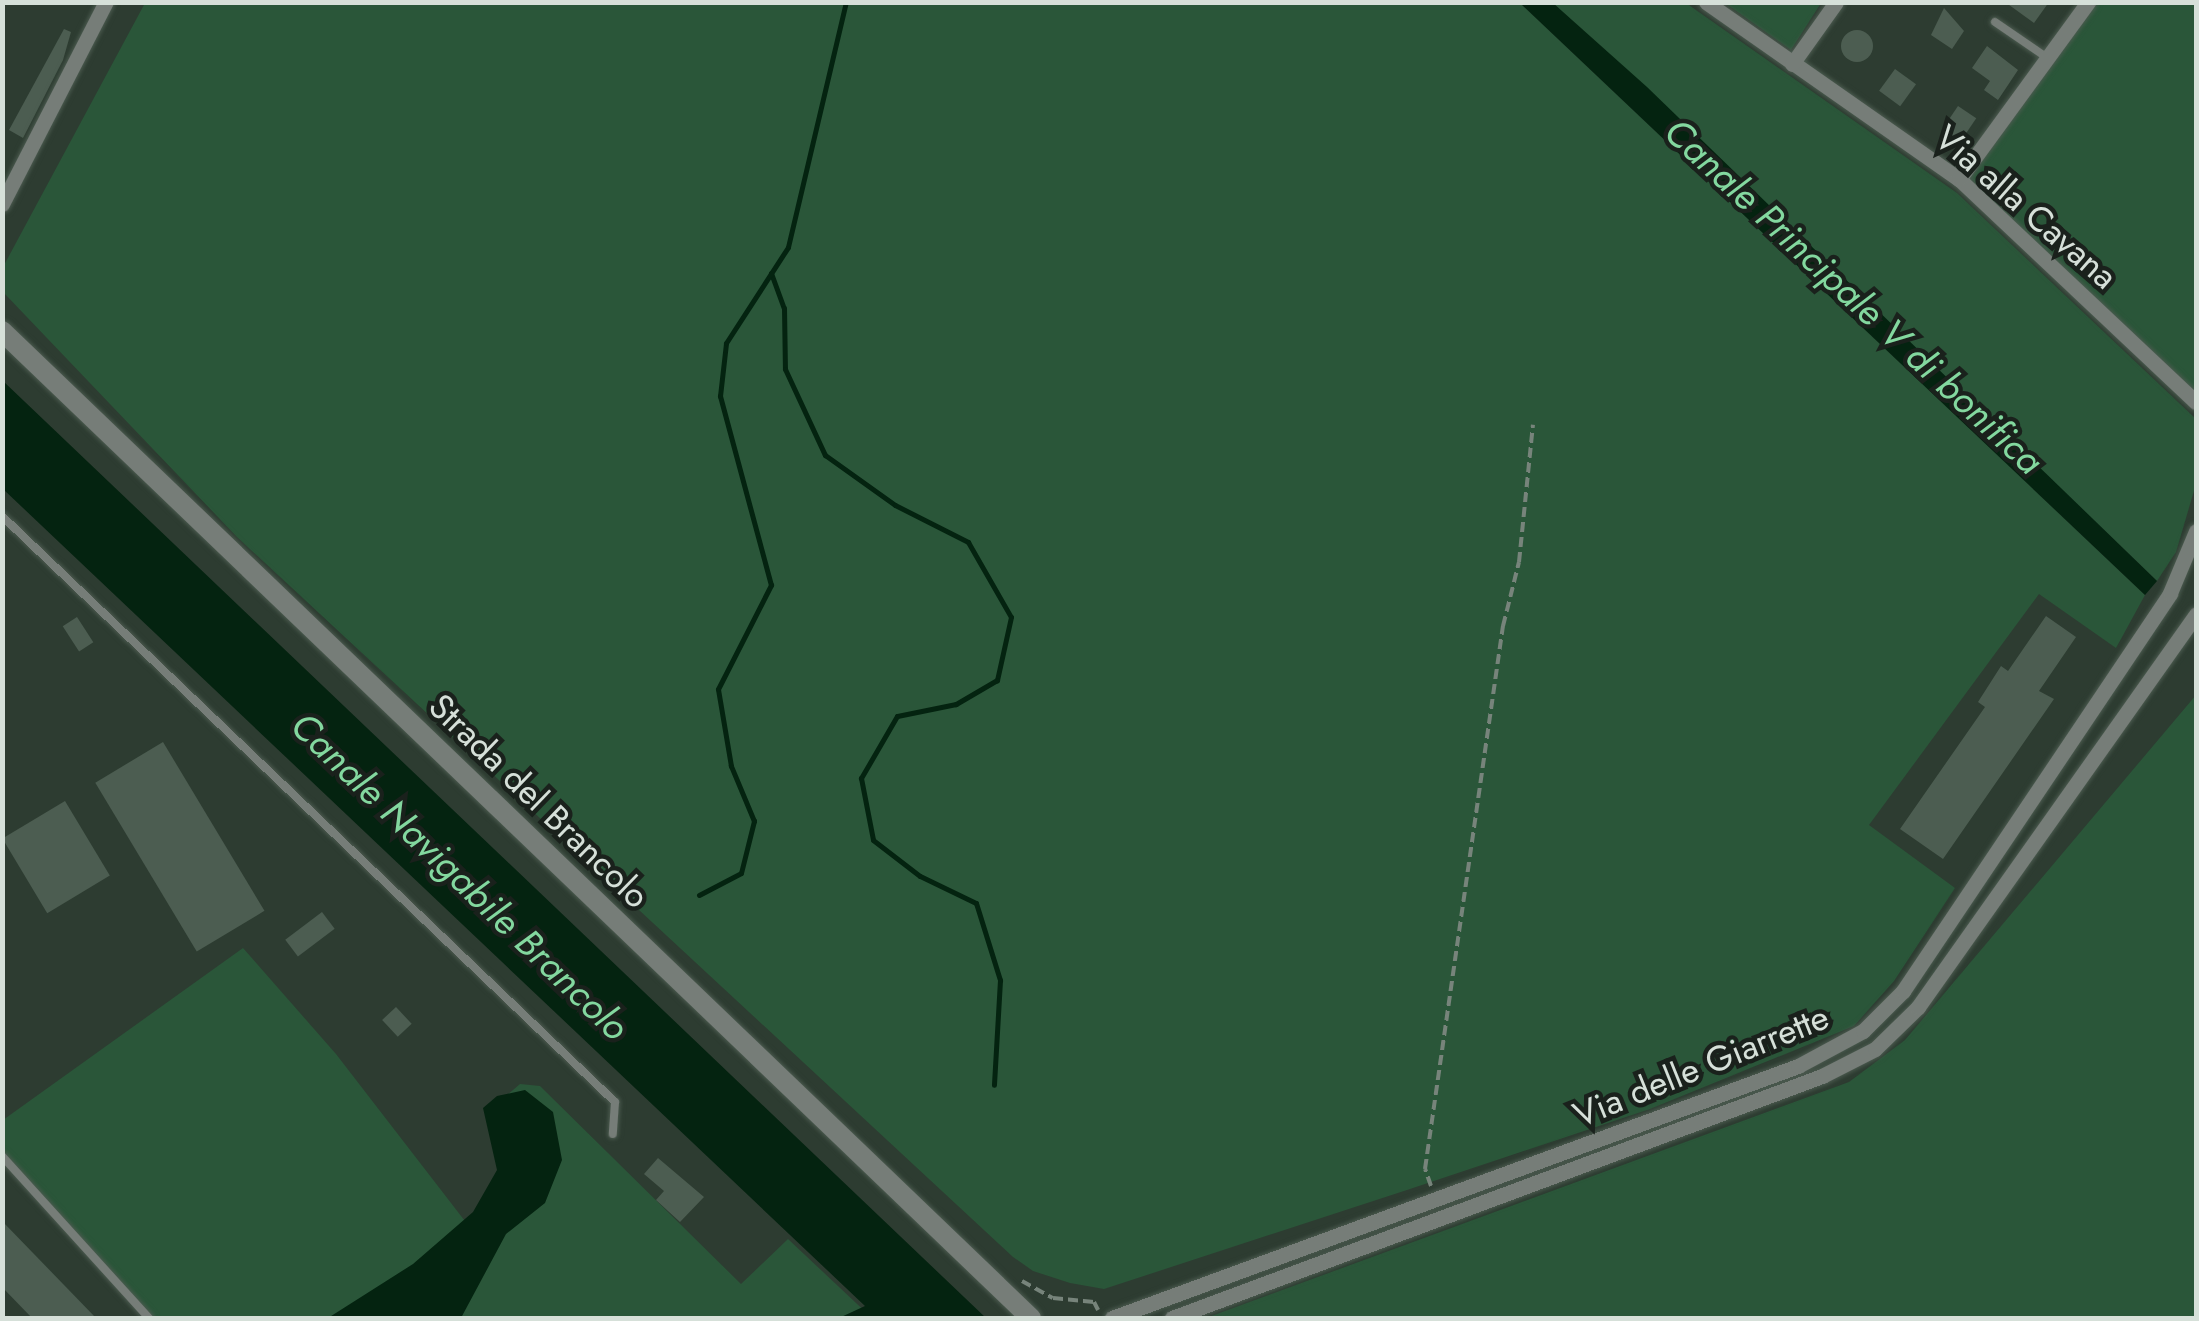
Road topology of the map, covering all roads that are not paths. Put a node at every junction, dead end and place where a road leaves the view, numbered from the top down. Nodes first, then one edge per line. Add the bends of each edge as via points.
1 (106, 2) edge
2 (1706, 2) edge
3 (1836, 2) edge
4 (2088, 2) edge
5 (1995, 22) dead end
6 (2049, 59) junction
7 (1792, 64) junction
8 (1959, 179) junction
9 (2, 204) edge
10 (2, 331) edge
11 (2196, 402) edge
12 (2, 516) edge
13 (2196, 535) edge
14 (2196, 616) edge
15 (612, 1134) dead end
16 (2, 1156) edge
17 (149, 1318) edge
18 (1031, 1318) edge
19 (1112, 1318) edge
20 (1172, 1318) edge

1 - 9 street
2 - 7 street, Via alla Cavana
3 - 7 street
4 - 6 street
5 - 6 lane
6 - 8 street
7 - 8 street, Via alla Cavana
8 - 11 street, Via alla Cavana
10 - 18 street, Strada del Brancolo
12 - 15 lane via 615,1102
13 - 19 street, Via delle Giarrette via 2170,593 1926,958 1862,1032 1798,1066
14 - 20 street, Via delle Giarrette via 1918,1007 1875,1049 1822,1076
16 - 17 lane

